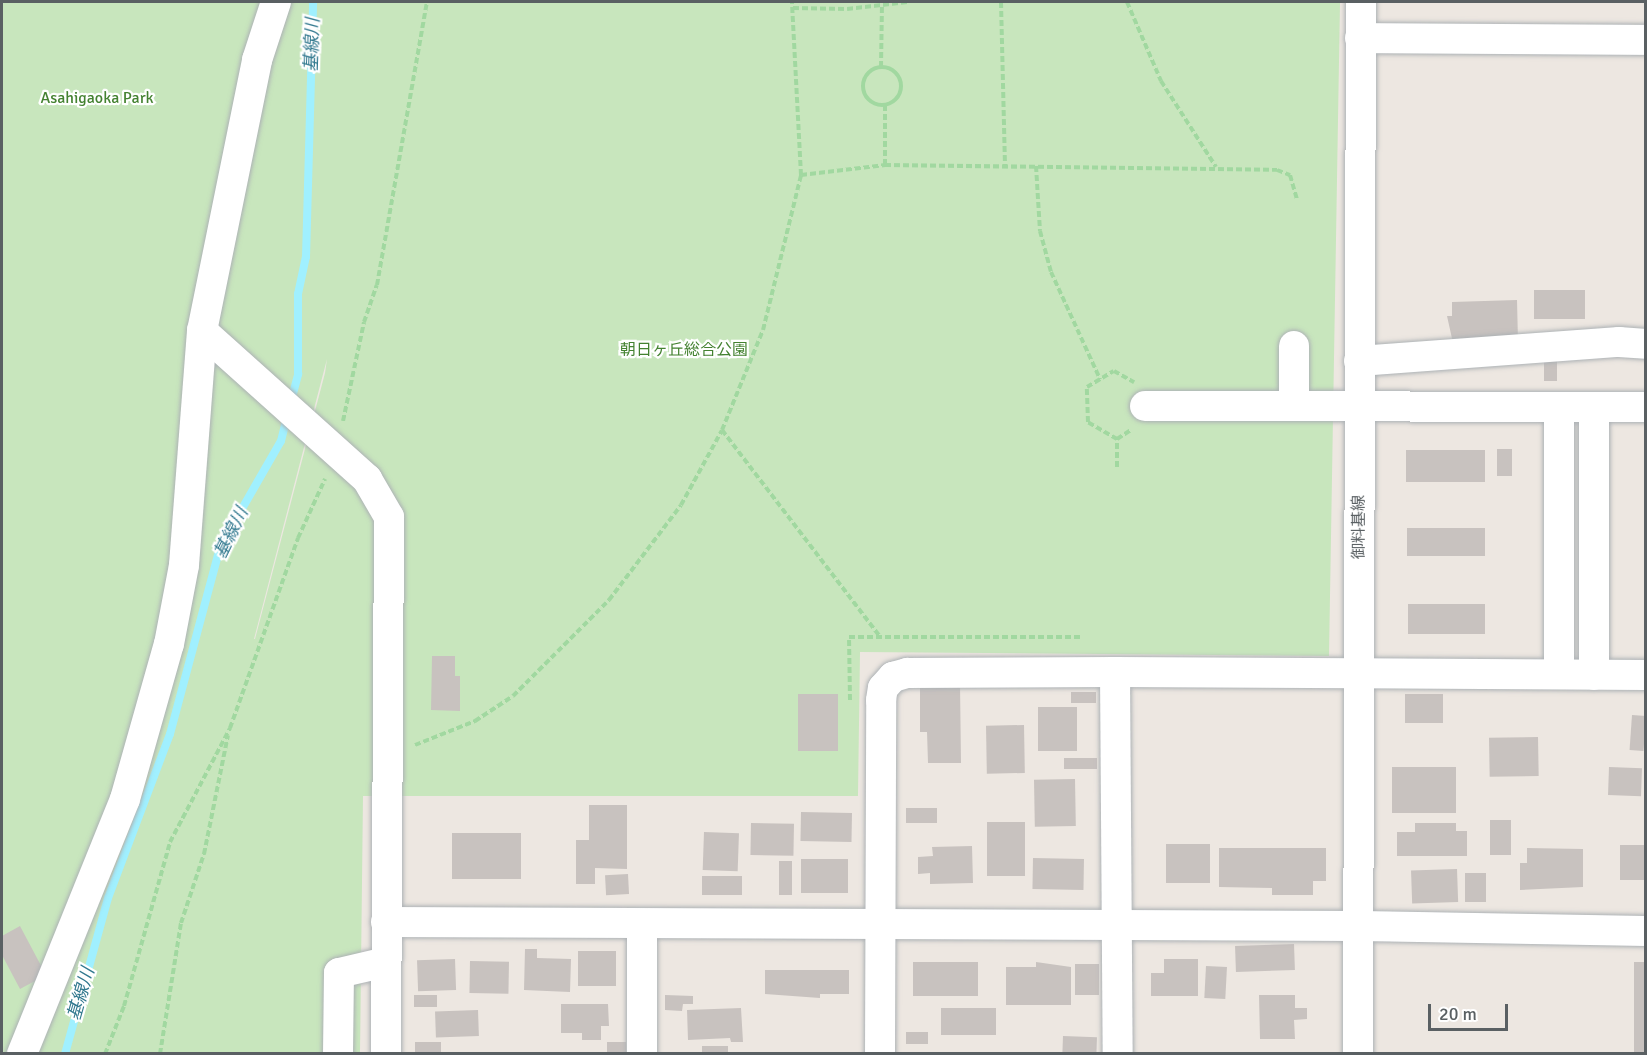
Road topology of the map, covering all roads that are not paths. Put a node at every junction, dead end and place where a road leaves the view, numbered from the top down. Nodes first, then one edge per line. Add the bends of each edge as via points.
1 (276, 2) edge
2 (1361, 2) edge
3 (1360, 38) junction
4 (1646, 40) edge
5 (202, 331) junction
6 (1646, 344) edge
7 (1294, 346) dead end
8 (1359, 361) junction
9 (1294, 405) junction
10 (1145, 406) dead end
11 (1359, 407) junction
12 (1559, 407) junction
13 (1594, 407) junction
14 (1646, 407) edge
15 (1115, 672) junction
16 (1358, 673) junction
17 (1559, 674) junction
18 (1594, 675) junction
19 (1646, 675) edge
20 (386, 922) junction
21 (642, 925) junction
22 (880, 926) junction
23 (1114, 926) junction
24 (1358, 926) junction
25 (1646, 931) edge
26 (386, 962) junction
27 (22, 1053) edge
28 (338, 1053) edge
29 (386, 1053) edge
30 (642, 1053) edge
31 (880, 1053) edge
32 (1118, 1053) edge
33 (1358, 1053) edge

1 - 5 street via 257,60
2 - 3 street, 御料基線
3 - 4 street
3 - 8 street, 御料基線
5 - 20 street via 367,479 389,517
5 - 27 street via 184,565 168,644 125,799
6 - 8 street via 1619,342
7 - 9 street
8 - 11 street, 御料基線
9 - 10 street
9 - 11 street
11 - 12 street
11 - 16 street, 御料基線
12 - 13 street
12 - 17 street
13 - 14 street
13 - 18 street
15 - 16 street
15 - 22 street via 908,673 892,677 883,688 881,700
15 - 23 street
16 - 17 street
16 - 24 street, 御料基線
17 - 18 street
18 - 19 street
20 - 21 street
20 - 26 street
21 - 22 street
21 - 30 street
22 - 23 street
22 - 31 street
23 - 24 street
23 - 32 street
24 - 25 street
24 - 33 street, 御料基線
26 - 28 street via 339,973
26 - 29 street

